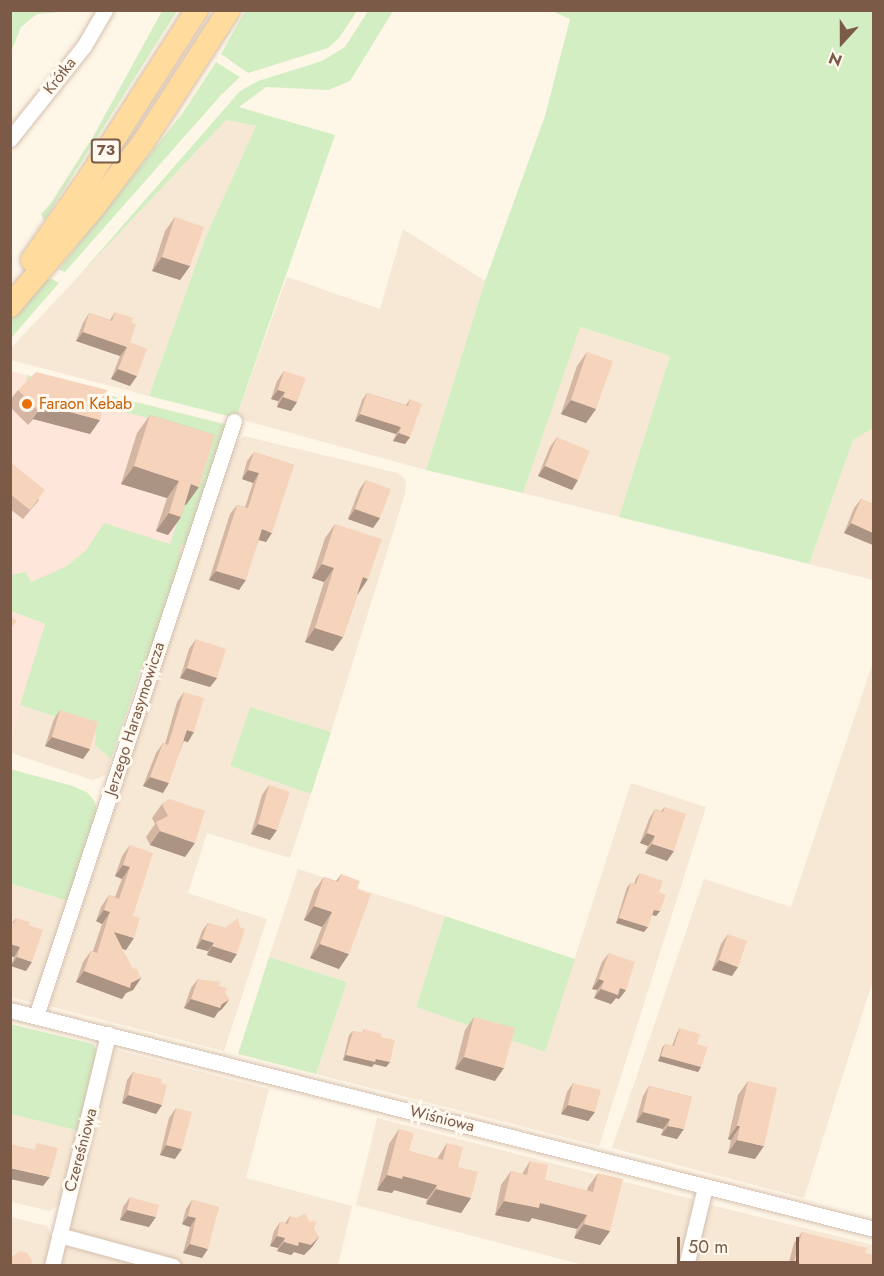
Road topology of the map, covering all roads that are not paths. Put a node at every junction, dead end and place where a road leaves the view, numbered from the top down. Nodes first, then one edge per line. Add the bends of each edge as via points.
1 (105, 10) edge
2 (197, 10) edge
3 (229, 10) edge
4 (10, 139) edge
5 (10, 289) edge
6 (10, 306) edge
7 (234, 421) dead end
8 (10, 1010) edge
9 (36, 1016) junction
10 (108, 1035) junction
11 (705, 1187) junction
12 (873, 1229) edge
13 (59, 1235) junction
14 (52, 1266) edge
15 (172, 1266) edge
16 (686, 1266) edge

1 - 4 street, Krótka via 84,45
2 - 5 main road, 73 via 66,212
3 - 6 main road, 73 via 144,141
7 - 9 street, Jerzego Harasymowicza
8 - 9 street, Wiśniowa
9 - 10 street, Wiśniowa
10 - 11 street, Wiśniowa
10 - 13 street, Czereśniowa
11 - 12 street, Wiśniowa
11 - 16 street
13 - 14 street, Czereśniowa
13 - 15 street

